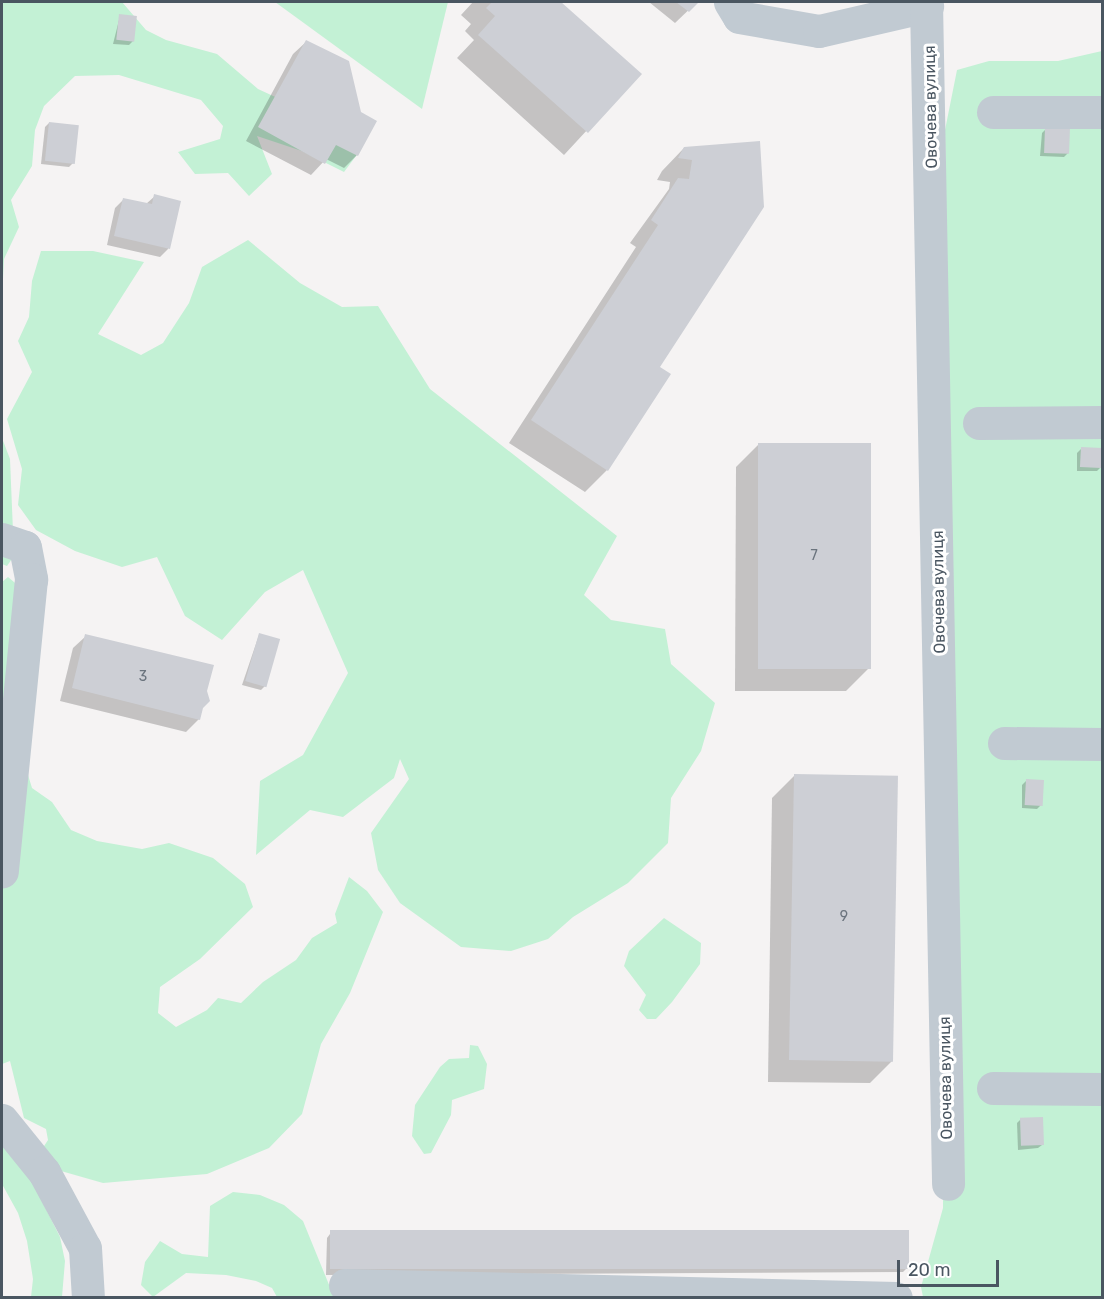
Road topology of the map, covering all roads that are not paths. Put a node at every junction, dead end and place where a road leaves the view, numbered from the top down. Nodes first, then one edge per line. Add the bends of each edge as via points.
1 (730, 2) edge
2 (927, 4) edge
3 (993, 112) dead end
4 (1102, 112) edge
5 (1102, 422) edge
6 (979, 423) dead end
7 (2, 539) edge
8 (1004, 743) dead end
9 (1102, 744) edge
10 (2, 872) edge
11 (993, 1088) dead end
12 (1102, 1089) edge
13 (2, 1120) edge
14 (948, 1184) dead end
15 (345, 1285) dead end
16 (88, 1298) edge
17 (896, 1298) edge

1 - 2 street via 739,18 819,31
2 - 14 street, Овочева вулиця
3 - 4 street
5 - 6 street
7 - 10 street via 25,547 31,579
8 - 9 street
11 - 12 street
13 - 16 street via 44,1172 85,1248
15 - 17 street

